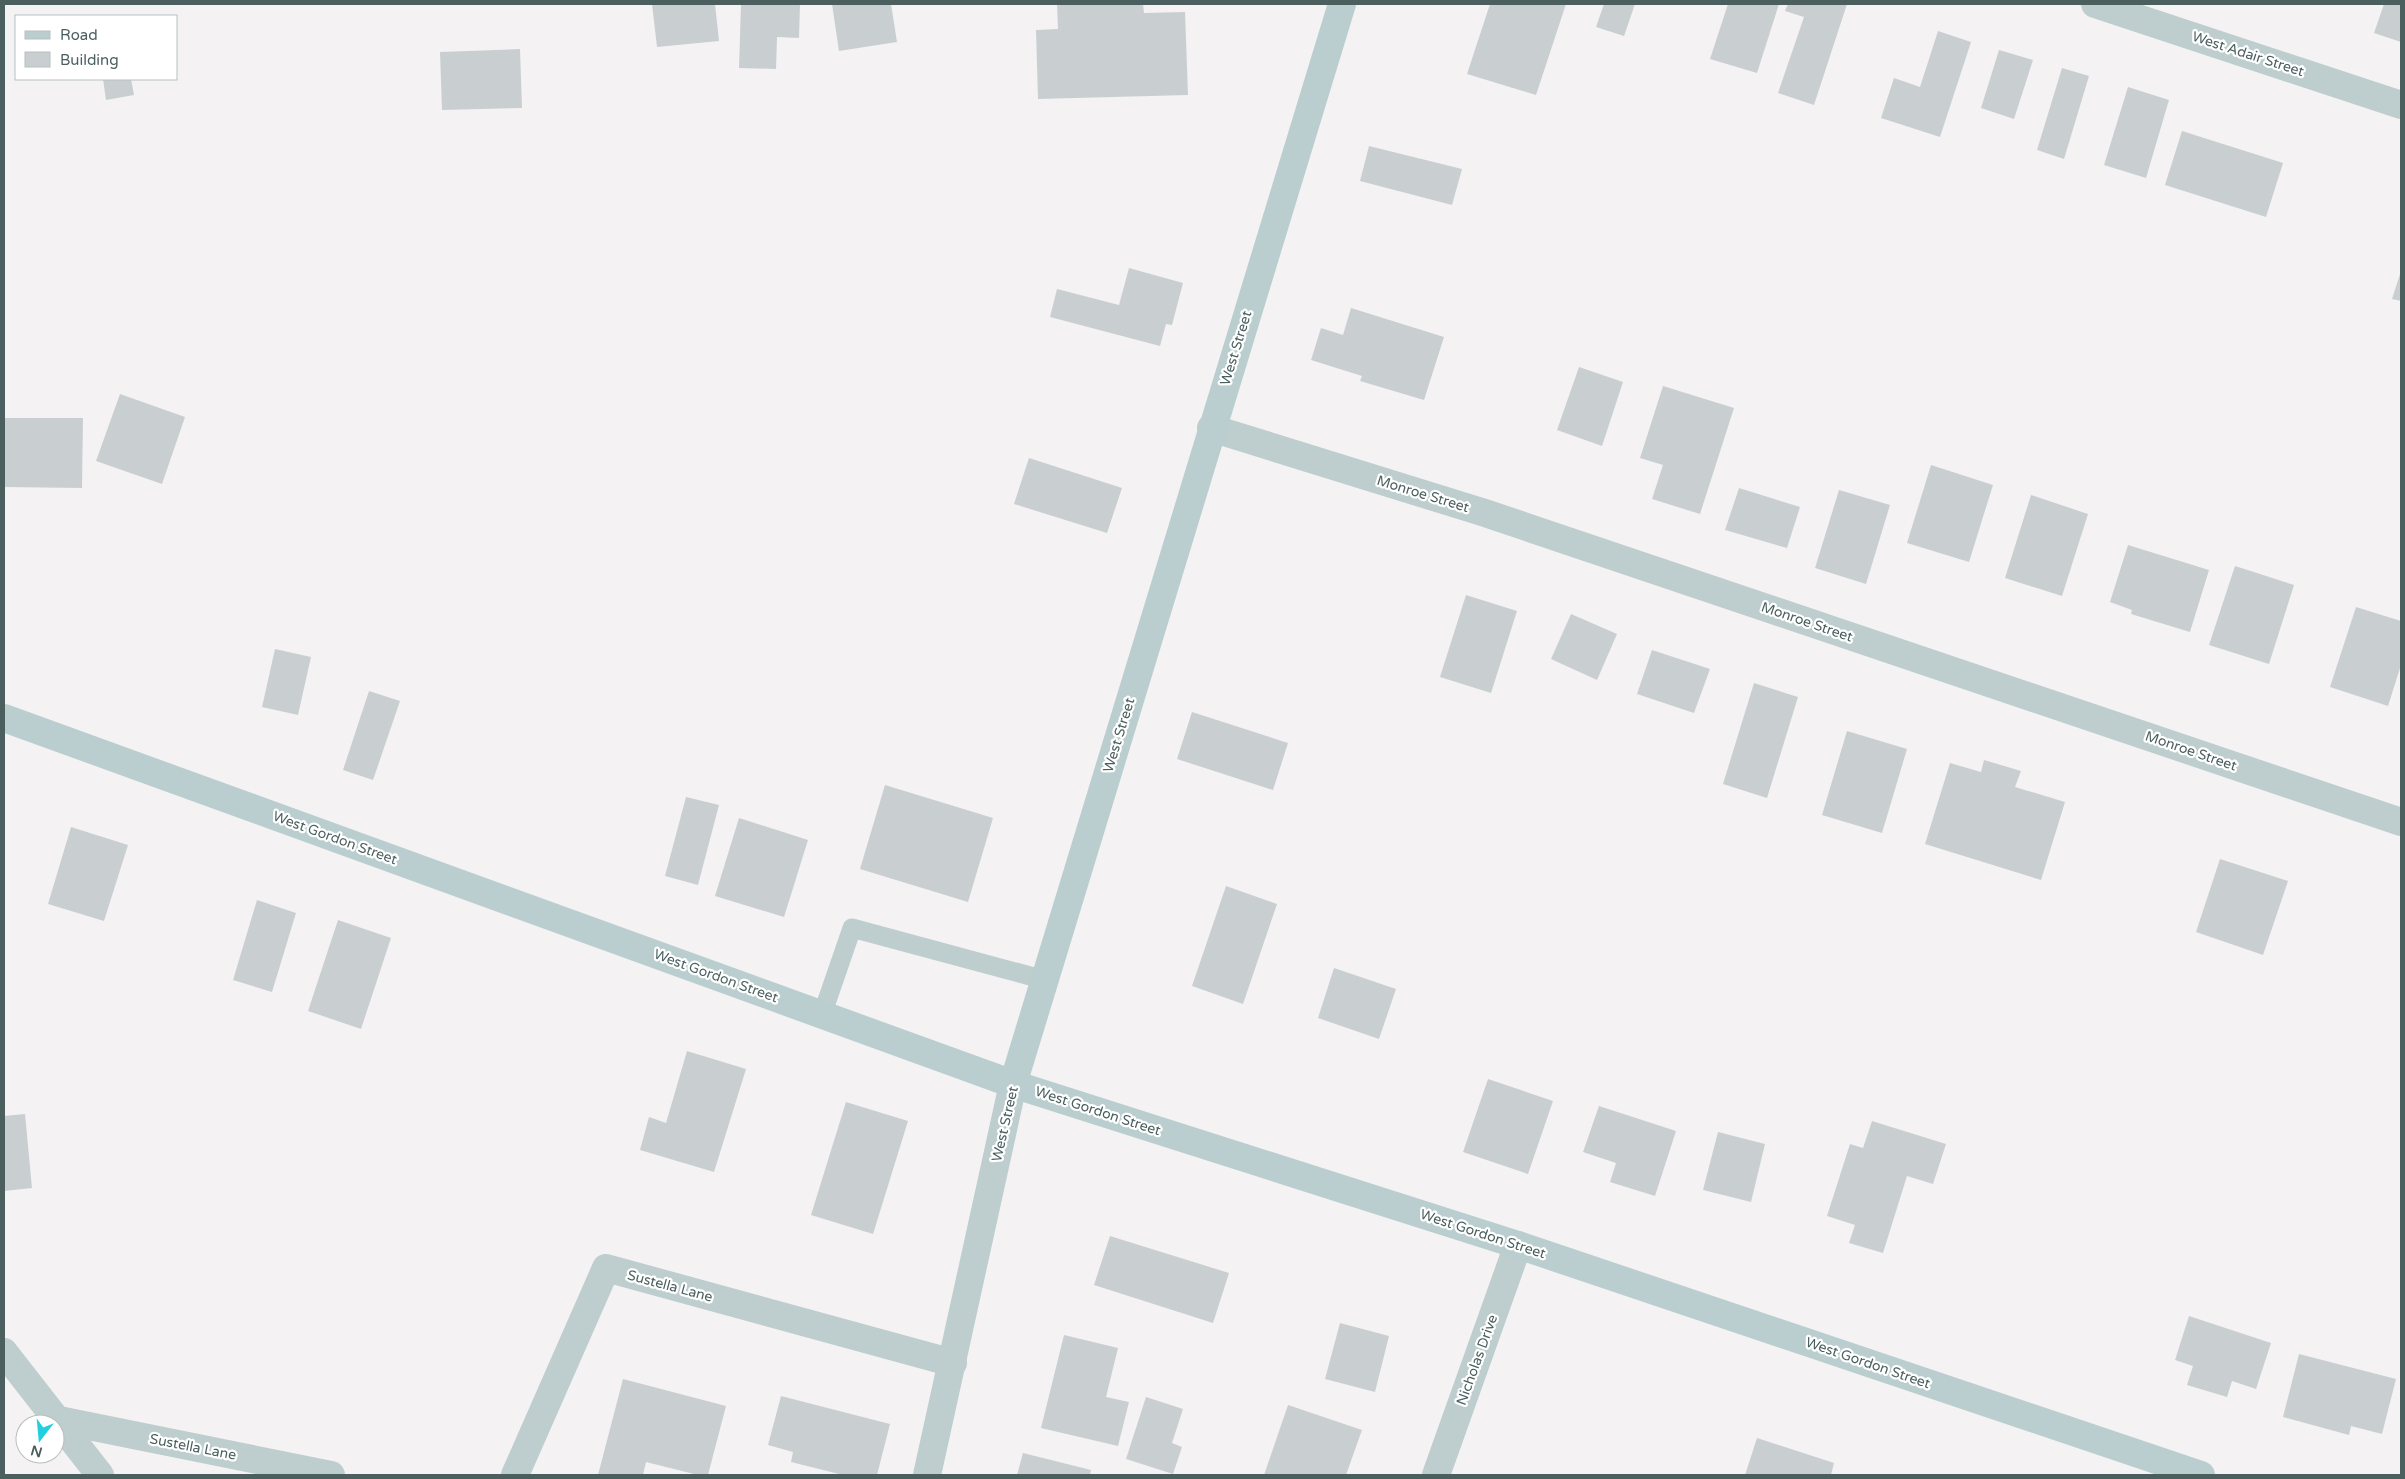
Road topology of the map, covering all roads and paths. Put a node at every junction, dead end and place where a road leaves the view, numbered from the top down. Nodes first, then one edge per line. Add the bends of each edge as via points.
1 (1342, 4) edge
2 (2095, 4) edge
3 (2401, 105) edge
4 (1211, 428) junction
5 (4, 718) edge
6 (2401, 822) edge
7 (1045, 980) junction
8 (822, 1015) junction
9 (1013, 1084) junction
10 (1518, 1245) junction
11 (4, 1352) edge
12 (953, 1363) junction
13 (50, 1414) edge
14 (65, 1421) edge
15 (65, 1432) edge
16 (100, 1475) edge
17 (331, 1475) edge
18 (515, 1475) edge
19 (927, 1475) edge
20 (1436, 1475) edge
21 (2201, 1475) edge

1 - 4 street, West Street
2 - 3 street, West Adair Street
4 - 6 street, Monroe Street via 1482,512
4 - 7 street, West Street
5 - 8 street, West Gordon Street
7 - 8 lane via 852,928
7 - 9 street, West Street
8 - 9 street, West Gordon Street
9 - 10 street, West Gordon Street
9 - 12 street, West Street
10 - 20 street, Nicholas Drive
10 - 21 street, West Gordon Street
11 - 13 street
12 - 18 street, Sustella Lane via 606,1268
12 - 19 street, West Street
14 - 17 street, Sustella Lane
15 - 16 street

